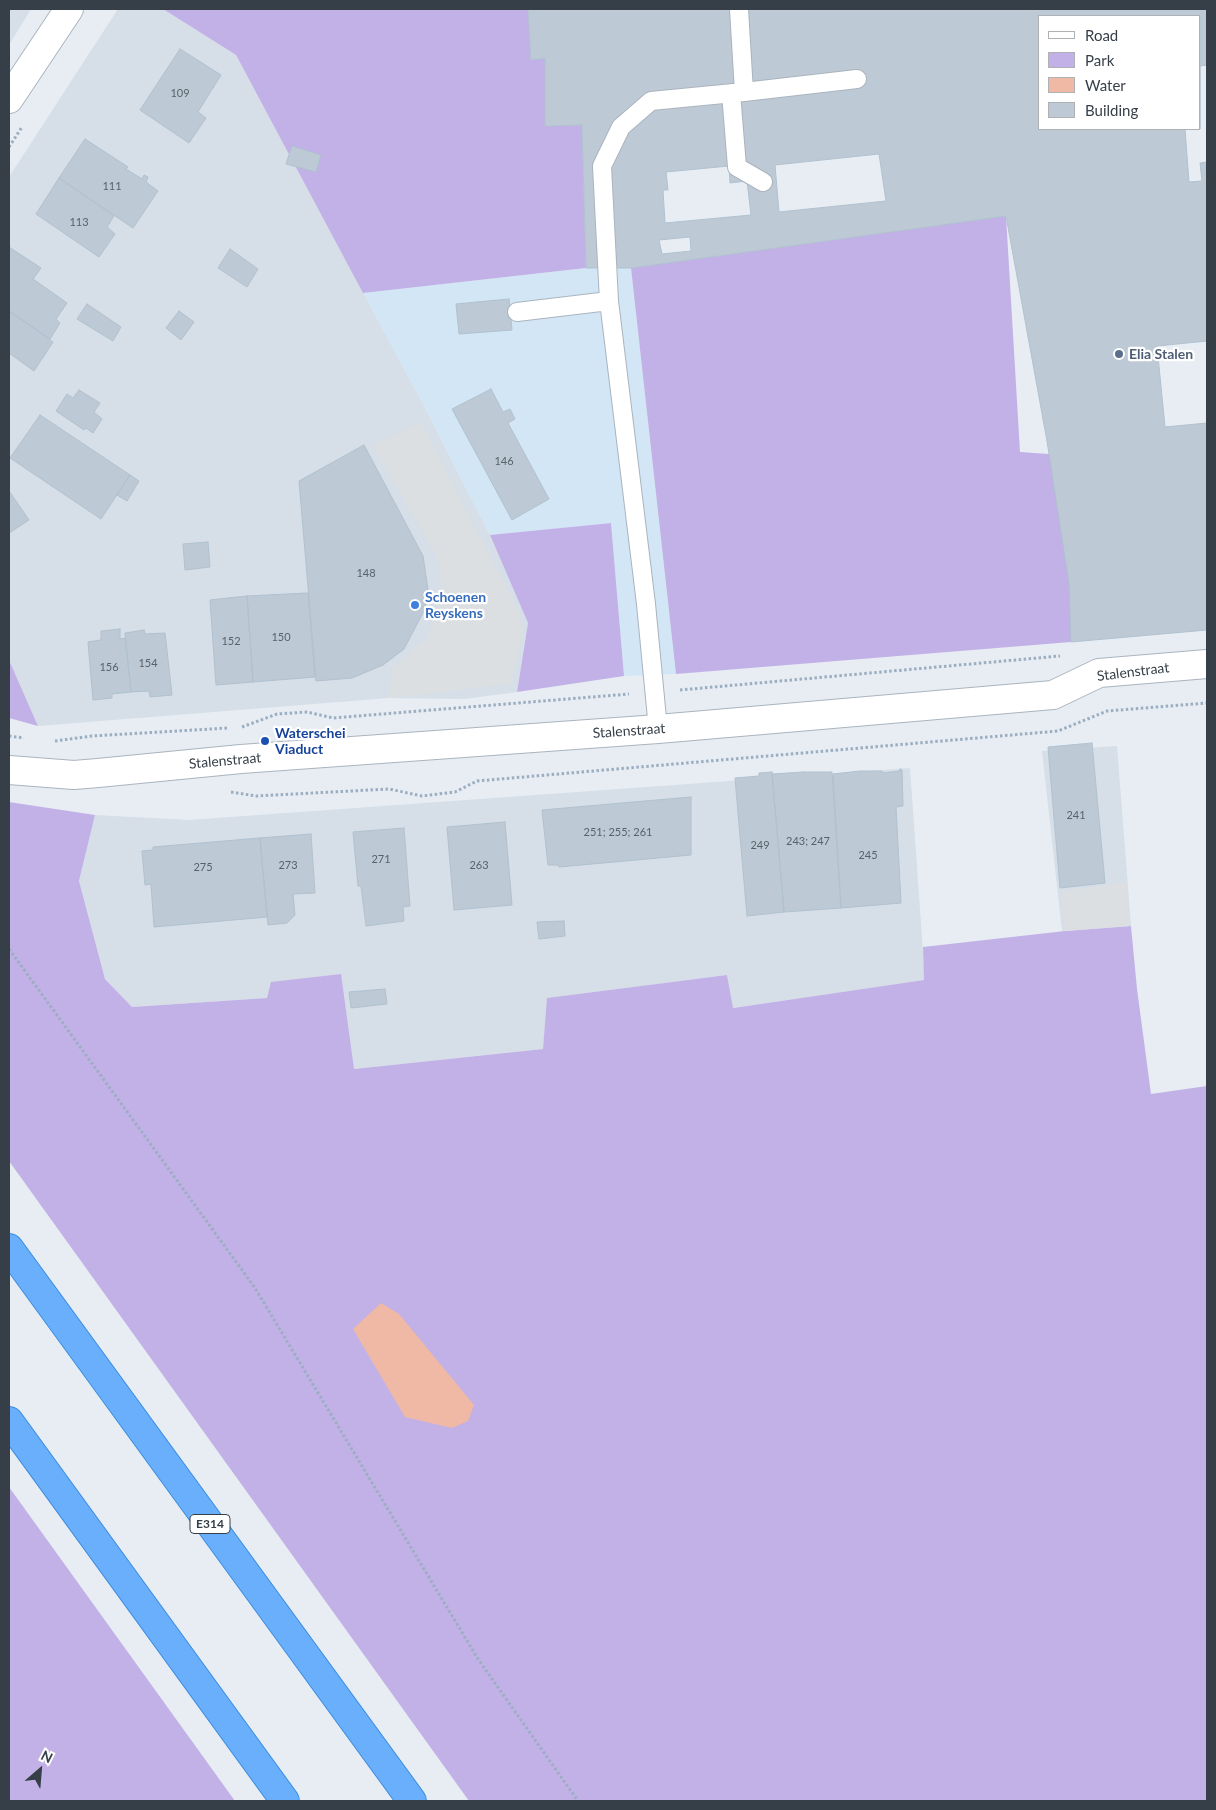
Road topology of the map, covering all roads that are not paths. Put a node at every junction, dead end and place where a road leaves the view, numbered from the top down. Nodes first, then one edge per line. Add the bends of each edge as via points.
1 (69, 9) edge
2 (739, 9) edge
3 (857, 79) dead end
4 (737, 92) junction
5 (9, 99) edge
6 (763, 182) dead end
7 (609, 301) junction
8 (517, 312) dead end
9 (1207, 664) edge
10 (658, 729) junction
11 (9, 757) edge
12 (9, 770) edge
13 (47, 772) junction
14 (9, 1248) edge
15 (9, 1421) edge
16 (286, 1801) edge
17 (412, 1801) edge

1 - 5 street
2 - 4 lane
3 - 4 lane
4 - 6 lane via 737,167
4 - 7 lane via 651,101 622,127 602,166
7 - 8 lane
7 - 10 lane
9 - 10 street, Stalenstraat via 1100,673 1053,695
10 - 13 street, Stalenstraat via 241,759 74,775
11 - 13 street, Stalenstraat
12 - 13 street, Stalenstraat
14 - 17 highway, E314
15 - 16 highway

